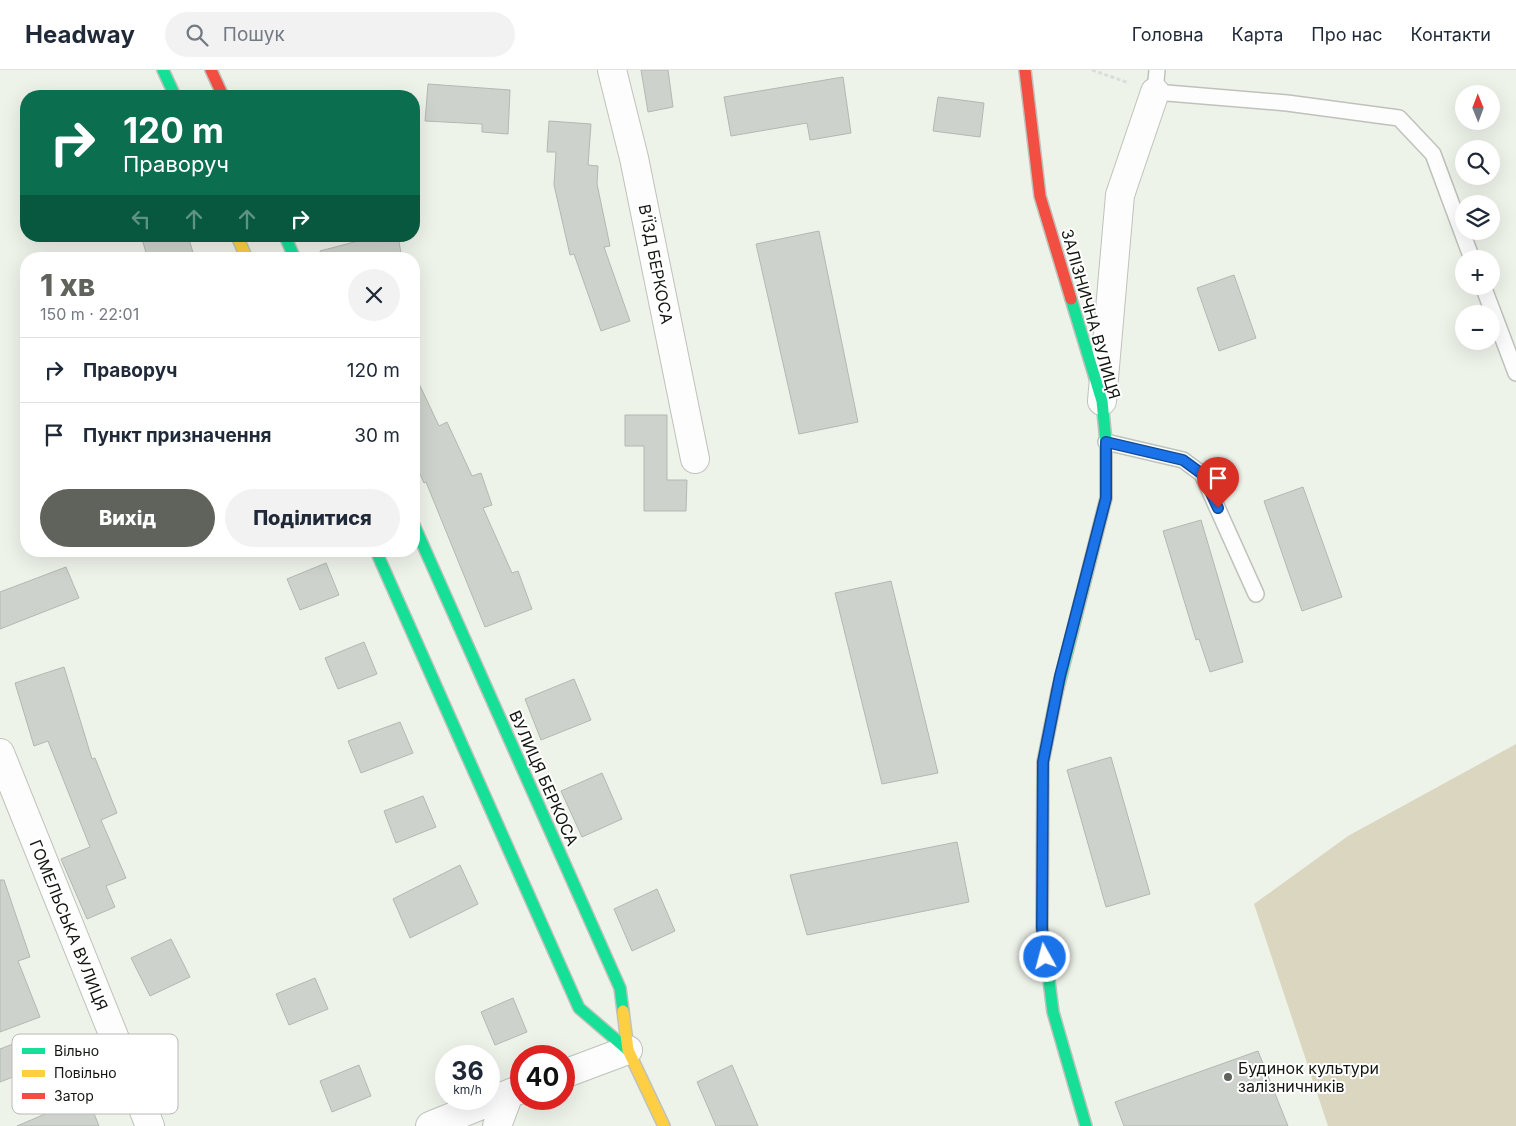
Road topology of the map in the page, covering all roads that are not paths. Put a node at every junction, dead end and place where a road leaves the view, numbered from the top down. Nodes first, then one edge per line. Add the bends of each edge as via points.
1 (163, 70) edge
2 (211, 70) edge
3 (612, 70) edge
4 (1025, 70) edge
5 (1156, 81) edge
6 (172, 90) edge
7 (220, 90) edge
8 (1469, 250) edge
9 (1486, 295) edge
10 (1516, 373) edge
11 (1102, 401) junction
12 (1106, 442) junction
13 (695, 459) dead end
14 (420, 538) edge
15 (379, 557) edge
16 (1256, 594) dead end
17 (0, 752) edge
18 (113, 1034) edge
19 (628, 1050) junction
20 (575, 1070) edge
21 (510, 1094) edge
22 (510, 1101) edge
23 (145, 1114) edge
24 (150, 1126) edge
25 (430, 1126) edge
26 (497, 1126) edge
27 (664, 1126) edge
28 (1086, 1126) edge

1 - 6 street
2 - 7 street
3 - 13 street, В’ЇЗД БЕРКОСА via 634,158
4 - 11 street, ЗАЛІЗНИЧНА ВУЛИЦЯ via 1040,196
5 - 8 lane via 1399,118 1433,154
5 - 11 street via 1120,195
9 - 10 lane
11 - 12 street, ЗАЛІЗНИЧНА ВУЛИЦЯ
12 - 16 lane via 1183,460 1202,474
12 - 28 street, ЗАЛІЗНИЧНА ВУЛИЦЯ via 1106,498 1060,676 1043,762 1042,928 1053,1012
14 - 19 street, ВУЛИЦЯ БЕРКОСА via 620,988
15 - 19 street, ВУЛИЦЯ БЕРКОСА via 579,1008
17 - 18 street, ГОМЕЛЬСЬКА ВУЛИЦЯ
19 - 20 street
19 - 27 street, ВУЛИЦЯ БЕРКОСА
21 - 25 street
22 - 26 street
23 - 24 street, ГОМЕЛЬСЬКА ВУЛИЦЯ

